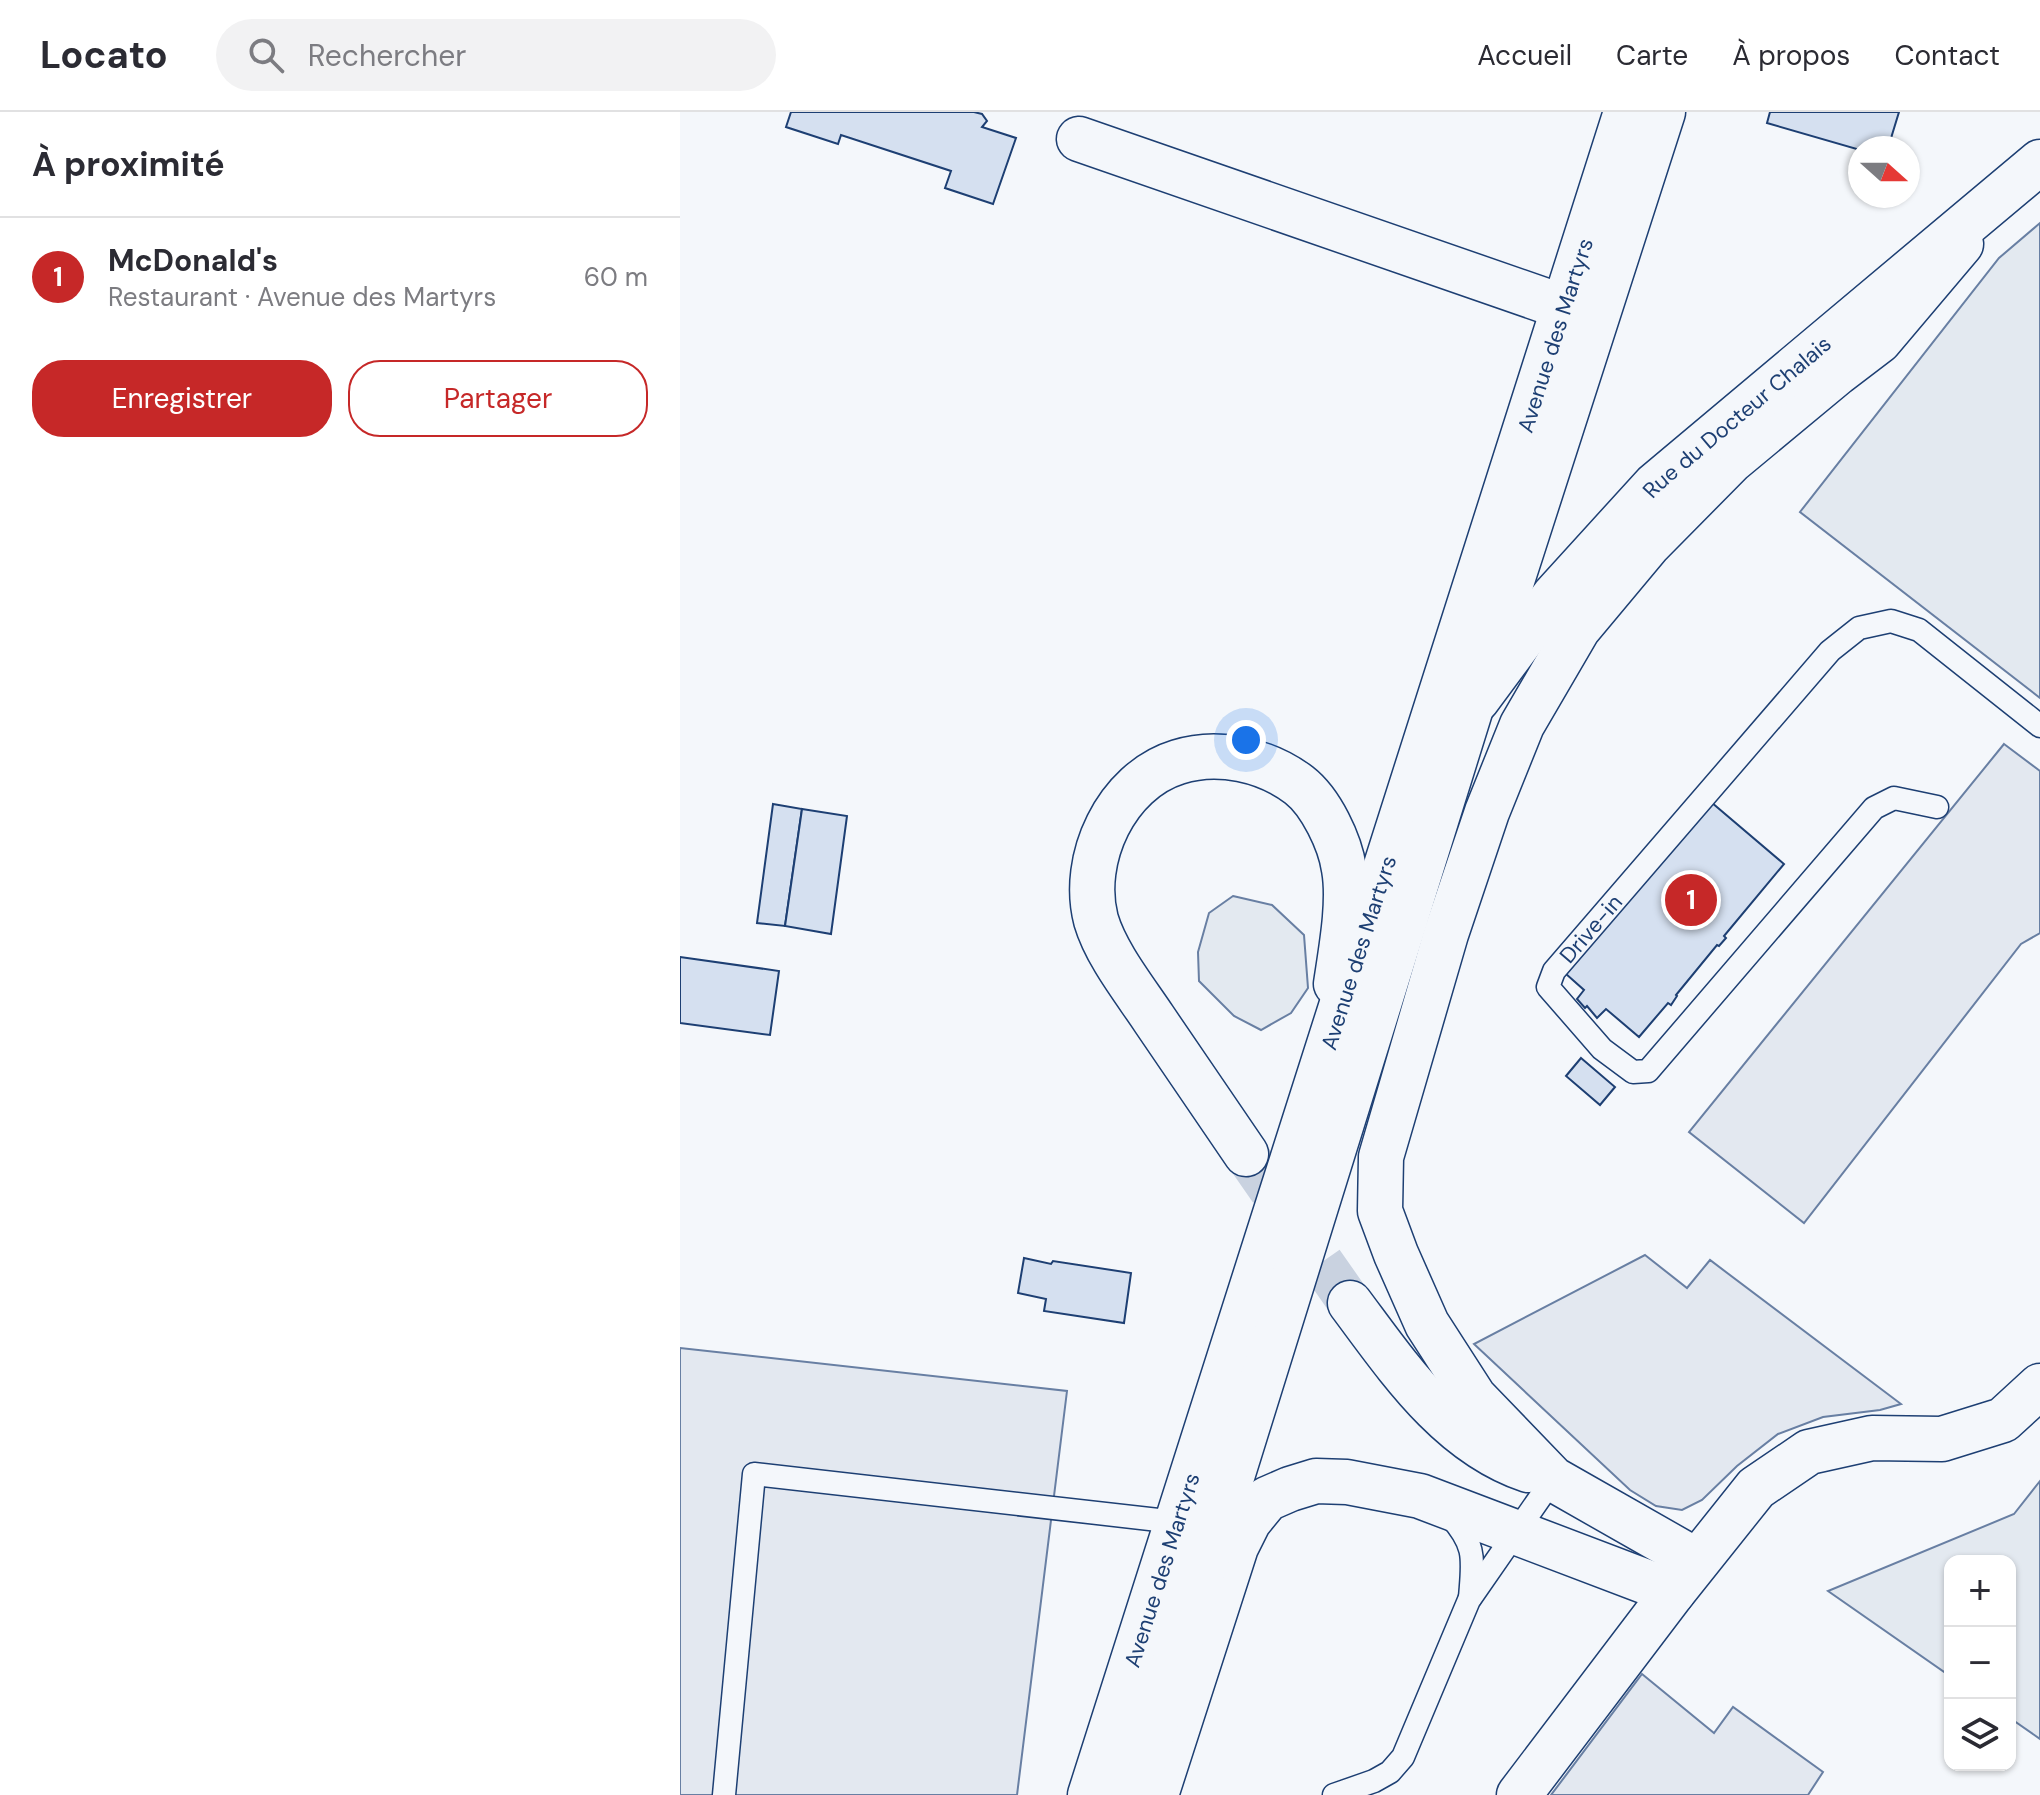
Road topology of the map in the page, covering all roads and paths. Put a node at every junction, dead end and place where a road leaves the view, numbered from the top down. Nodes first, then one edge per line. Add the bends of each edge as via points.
1 (1626, 112) edge
2 (1663, 112) edge
3 (1079, 139) dead end
4 (2024, 175) edge
5 (1579, 314) junction
6 (1471, 708) junction
7 (2040, 726) edge
8 (1937, 807) dead end
9 (1318, 1080) junction
10 (1246, 1154) tunnel mouth
11 (1350, 1303) tunnel mouth
12 (2040, 1386) edge
13 (1553, 1479) junction
14 (1438, 1502) junction
15 (1176, 1522) junction
16 (1515, 1533) junction
17 (1685, 1576) junction
18 (1469, 1600) junction
19 (724, 1795) edge
20 (1090, 1795) edge
21 (1133, 1795) edge
22 (1156, 1795) edge
23 (1334, 1795) edge
24 (1519, 1795) edge

1 - 5 street, Avenue des Martyrs
2 - 5 street, Avenue des Martyrs
3 - 5 street
4 - 6 street, Rue du Docteur Chalais via 1655,485 1554,596
4 - 13 street via 1879,341 1731,461 1649,544 1578,629 1522,725 1487,812 1381,1157 1380,1211 1427,1324 1474,1397
5 - 6 street, Avenue des Martyrs
5 - 9 street, Avenue des Martyrs
6 - 21 street, Avenue des Martyrs
7 - 8 lane, Drive-in via 1919,630 1891,621 1859,628 1830,651 1554,971 1548,987 1602,1049 1633,1072 1648,1071 1874,808 1894,798
9 - 10 street via 1345,917 1345,871 1336,839 1301,786 1272,769 1238,758 1205,757 1156,771 1135,788 1101,837 1094,864 1096,920 1115,962
9 - 15 street, Avenue des Martyrs
11 - 13 street via 1410,1384 1468,1438 1507,1463
12 - 17 street via 2003,1420 1942,1439 1872,1438 1809,1452 1756,1488
13 - 16 lane
13 - 17 street
14 - 16 street
14 - 18 lane via 1463,1531 1473,1557
14 - 22 street via 1347,1482 1316,1481 1267,1499 1236,1547
15 - 19 lane via 754,1474
15 - 20 street, Avenue des Martyrs
16 - 17 street
16 - 18 lane
17 - 24 street
18 - 23 lane via 1403,1757 1374,1781

